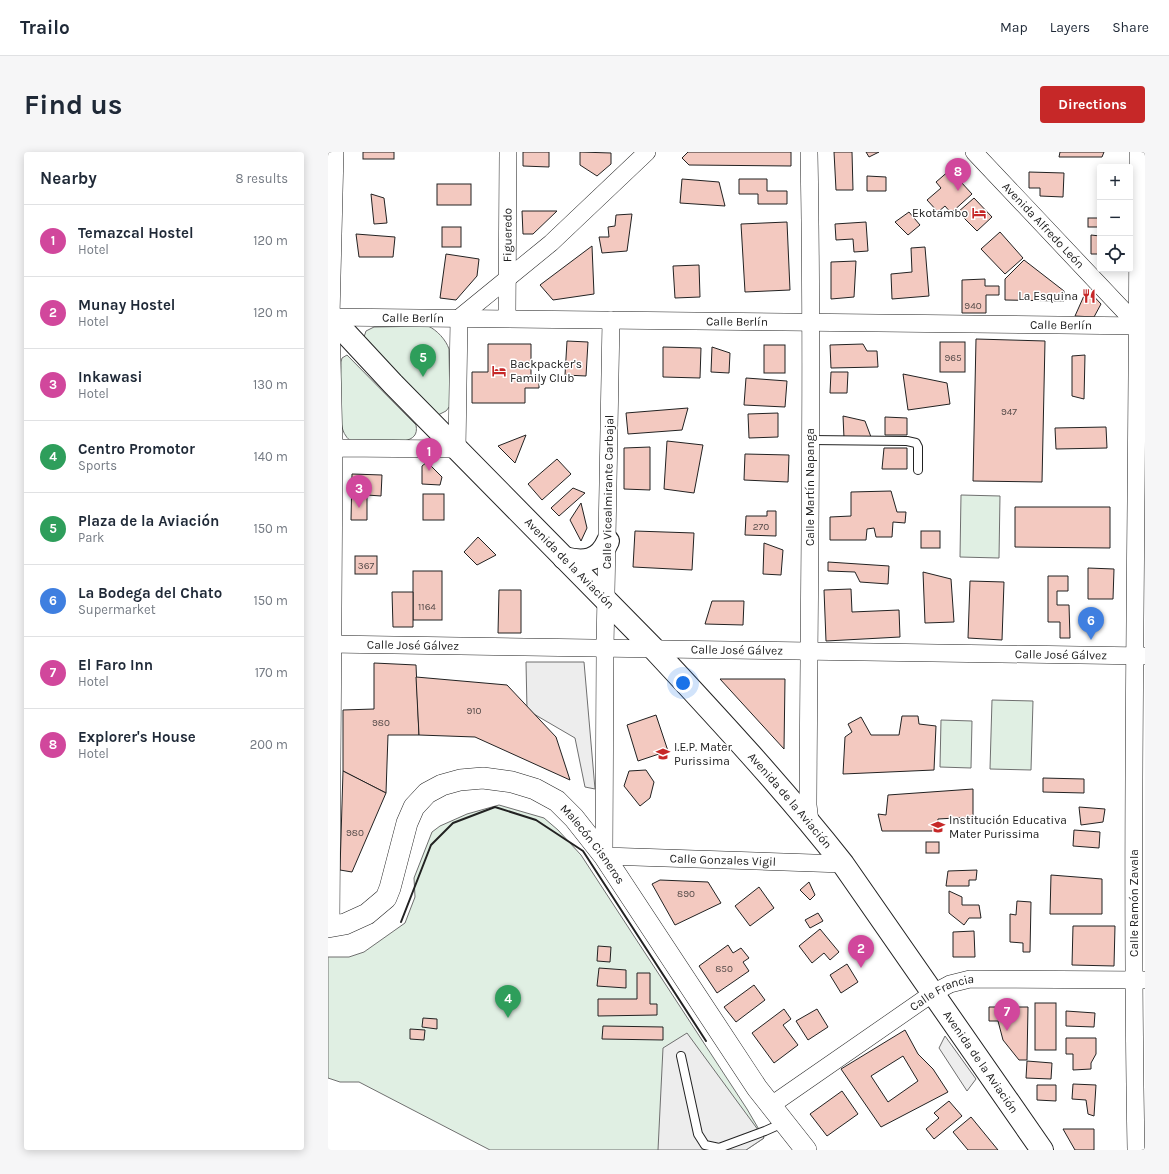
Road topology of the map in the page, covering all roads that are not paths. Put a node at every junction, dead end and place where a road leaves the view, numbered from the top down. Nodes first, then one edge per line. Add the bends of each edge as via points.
1 (335, 152) edge
2 (508, 152) edge
3 (647, 152) edge
4 (809, 152) edge
5 (974, 152) edge
6 (1138, 152) edge
7 (507, 280) junction
8 (329, 316) edge
9 (459, 318) junction
10 (507, 318) junction
11 (611, 320) junction
12 (812, 322) junction
13 (1143, 329) edge
14 (810, 440) junction
15 (457, 449) junction
16 (331, 451) edge
17 (918, 470) dead end
18 (608, 541) junction
19 (564, 558) junction
20 (606, 601) junction
21 (330, 644) edge
22 (605, 648) junction
23 (653, 648) junction
24 (809, 651) junction
25 (1140, 656) edge
26 (810, 822) junction
27 (604, 856) junction
28 (843, 864) junction
29 (330, 927) edge
30 (1139, 981) edge
31 (933, 993) junction
32 (680, 1056) dead end
33 (770, 1106) junction
34 (784, 1123) junction
35 (806, 1150) edge
36 (1042, 1150) edge
37 (1136, 1150) edge

1 - 8 street
2 - 7 street, Figueredo
3 - 7 street via 551,243
4 - 12 street, Calle Martín Napanga
5 - 13 street, Avenida Alfredo León
6 - 13 street, Calle Ramón Zavala
7 - 9 street
7 - 10 street, Figueredo
8 - 9 street, Calle Berlín
8 - 15 main road, Avenida de la Aviación
8 - 16 street
9 - 10 street, Calle Berlín
9 - 15 street
10 - 11 street, Calle Berlín
11 - 12 street, Calle Berlín
11 - 18 street, Calle Vicealmirante Carbajal
12 - 13 street, Calle Berlín
12 - 14 street, Calle Martín Napanga
13 - 25 street, Calle Ramón Zavala
14 - 17 lane via 907,440 916,443 918,447
14 - 24 street, Calle Martín Napanga
15 - 16 street
15 - 19 main road, Avenida de la Aviación
16 - 21 street
18 - 19 main road via 600,553 588,560
18 - 20 street, Calle Vicealmirante Carbajal
19 - 20 main road, Avenida de la Aviación
20 - 22 street, Calle Vicealmirante Carbajal
20 - 23 main road, Avenida de la Aviación
21 - 22 street, Calle José Gálvez
21 - 29 street
22 - 23 street, Calle José Gálvez
22 - 27 street, Calle Vicealmirante Carbajal
23 - 24 street, Calle José Gálvez
23 - 26 main road, Avenida de la Aviación
24 - 25 street, Calle José Gálvez
24 - 26 street, Calle Martín Napanga
25 - 30 street, Calle Ramón Zavala
26 - 28 main road, Avenida de la Aviación
27 - 28 street, Calle Gonzales Vigil
27 - 29 street, Malecón Cisneros via 557,801 534,789 512,782 484,778 460,780 427,793 414,807 386,898 367,914 345,924
27 - 33 street, Malecón Cisneros
28 - 31 main road, Avenida de la Aviación
30 - 31 street, Calle Francia via 970,979 950,984
30 - 37 street, Calle Ramón Zavala
31 - 33 street, Calle Francia
31 - 36 main road, Avenida de la Aviación
32 - 34 lane via 698,1134 705,1145 719,1148
33 - 34 street, Malecón Cisneros
34 - 35 street, Malecón Cisneros

